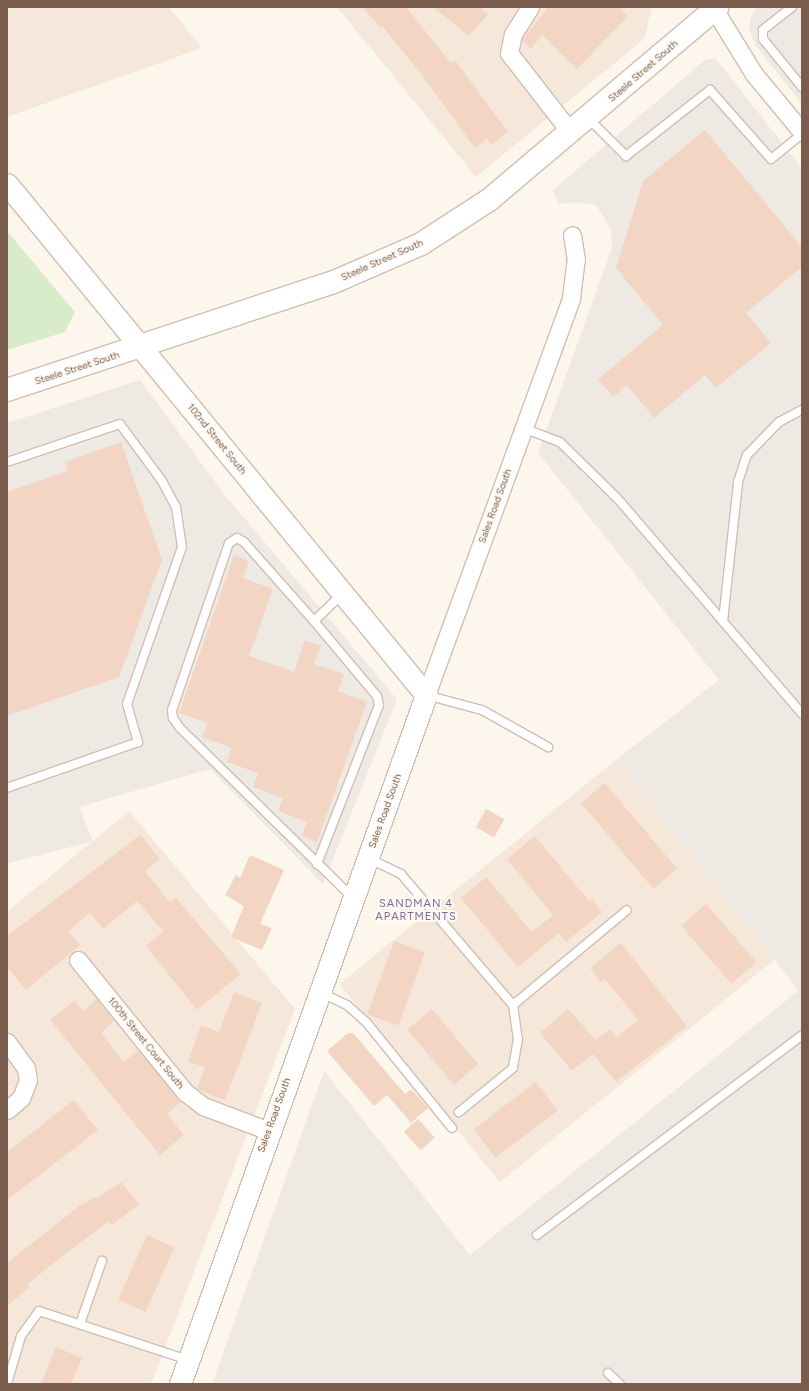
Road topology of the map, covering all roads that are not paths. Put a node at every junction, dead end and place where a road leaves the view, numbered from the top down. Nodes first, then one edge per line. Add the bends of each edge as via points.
1 (530, 7) edge
2 (792, 7) edge
3 (715, 8) edge
4 (802, 87) edge
5 (588, 118) junction
6 (571, 133) junction
7 (802, 133) edge
8 (7, 184) edge
9 (572, 235) dead end
10 (142, 347) junction
11 (7, 390) edge
12 (802, 410) edge
13 (523, 428) junction
14 (7, 462) edge
15 (343, 593) junction
16 (314, 621) junction
17 (722, 621) junction
18 (426, 695) junction
19 (802, 714) edge
20 (548, 747) dead end
21 (7, 788) edge
22 (368, 858) junction
23 (317, 864) junction
24 (353, 898) junction
25 (628, 910) dead end
26 (78, 960) dead end
27 (319, 992) junction
28 (513, 1005) junction
29 (802, 1035) edge
30 (7, 1042) edge
31 (7, 1110) edge
32 (459, 1112) dead end
33 (452, 1128) dead end
34 (268, 1131) junction
35 (536, 1235) dead end
36 (102, 1261) dead end
37 (80, 1324) junction
38 (188, 1360) junction
39 (608, 1373) dead end
40 (7, 1384) edge
41 (180, 1384) edge
42 (620, 1384) edge

1 - 6 street via 510,41 509,53
2 - 4 lane via 763,30 763,39
3 - 5 main road, Steele Street South
3 - 7 street via 754,74
5 - 6 main road, Steele Street South
5 - 7 lane via 626,156 710,90 771,159
6 - 10 main road, Steele Street South via 489,200 421,244 334,282
8 - 10 street, 102nd Street South
9 - 13 street, Sales Road South via 576,260 571,298
10 - 11 main road, Steele Street South
10 - 15 street, 102nd Street South
12 - 17 lane via 779,422 746,455 738,482
13 - 17 lane via 560,442 618,499
13 - 18 street, Sales Road South
14 - 21 lane via 120,424 162,481 176,507 182,547 127,704 138,742
15 - 16 lane
15 - 18 street, 102nd Street South
16 - 23 lane via 377,696 379,705
16 - 23 lane via 244,542 237,538 229,543 172,710 173,718 180,728
17 - 19 lane
18 - 20 lane via 482,710
18 - 22 street, Sales Road South
22 - 24 street, Sales Road South
22 - 28 lane via 401,874
23 - 24 lane
24 - 27 street, Sales Road South
25 - 28 lane
26 - 34 street, 100th Street Court South via 185,1092 209,1109
27 - 33 lane via 346,1005 368,1023
27 - 34 street, Sales Road South
28 - 32 lane via 518,1040 514,1068
29 - 35 lane
30 - 31 street via 26,1068 28,1080 21,1098
34 - 38 street, Sales Road South
36 - 37 lane
37 - 38 lane
37 - 40 lane via 39,1310 21,1336
38 - 41 street, Sales Road South
39 - 42 lane

